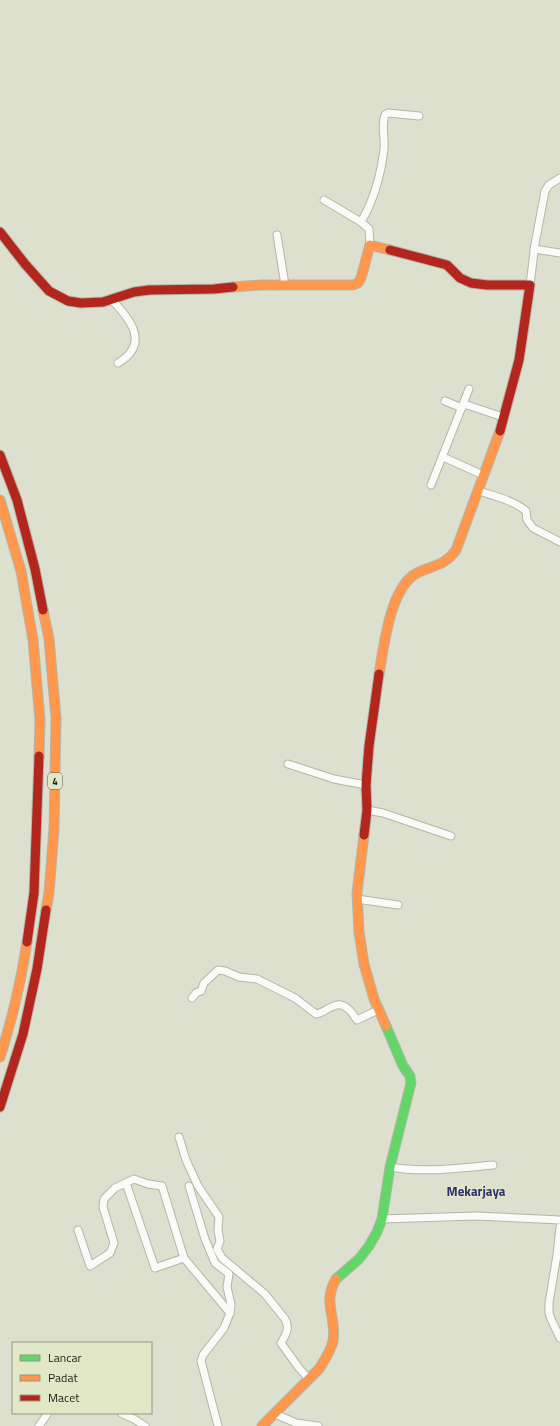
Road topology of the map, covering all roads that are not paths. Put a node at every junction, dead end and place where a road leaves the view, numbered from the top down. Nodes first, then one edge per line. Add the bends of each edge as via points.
1 (419, 116) dead end
2 (560, 178) edge
3 (324, 200) dead end
4 (361, 222) junction
5 (0, 232) edge
6 (277, 235) dead end
7 (370, 245) junction
8 (534, 249) junction
9 (560, 253) edge
10 (284, 285) junction
11 (530, 285) junction
12 (112, 300) junction
13 (118, 363) dead end
14 (469, 389) dead end
15 (445, 402) dead end
16 (463, 406) junction
17 (503, 417) junction
18 (0, 455) edge
19 (442, 456) junction
20 (483, 475) junction
21 (431, 485) dead end
22 (479, 491) junction
23 (0, 500) edge
24 (560, 542) edge
25 (288, 764) dead end
26 (366, 785) junction
27 (367, 810) junction
28 (451, 836) dead end
29 (357, 899) junction
30 (398, 905) dead end
31 (192, 998) dead end
32 (378, 1010) junction
33 (0, 1057) edge
34 (0, 1107) edge
35 (179, 1137) dead end
36 (493, 1165) dead end
37 (390, 1167) junction
38 (126, 1183) junction
39 (189, 1186) dead end
40 (382, 1219) junction
41 (560, 1220) edge
42 (560, 1227) edge
43 (78, 1230) dead end
44 (184, 1258) junction
45 (230, 1312) junction
46 (560, 1338) edge
47 (309, 1379) junction
48 (47, 1414) edge
49 (123, 1414) edge
50 (275, 1414) junction
51 (39, 1426) edge
52 (145, 1426) edge
53 (218, 1426) edge
54 (262, 1426) edge
55 (318, 1426) edge

1 - 4 street via 388,113 384,115 384,148 376,186 372,201
2 - 8 street via 549,185 546,191
3 - 4 street
4 - 7 street via 369,229
5 - 12 main road via 49,291 68,301 81,303
6 - 10 street
7 - 10 main road via 358,283
7 - 11 main road via 447,265 464,281 475,285
8 - 9 street
8 - 11 street
10 - 12 main road via 149,290
11 - 17 main road via 519,360
12 - 13 street via 129,320 135,330 136,339 133,349
14 - 16 street
15 - 16 street
16 - 17 street
16 - 19 street
17 - 20 main road
18 - 34 main road, 4 via 17,500 35,569 49,639 56,718 54,829 49,893 23,1034
19 - 20 street
19 - 21 street
20 - 22 main road
22 - 24 street via 520,506 526,511 527,520 533,528
22 - 26 main road via 451,557 409,579 395,601 377,681 368,746
23 - 33 main road, 4 via 20,571 32,632 40,720 34,893 23,970
25 - 26 street via 334,779
26 - 27 main road
27 - 28 street
27 - 29 main road
29 - 30 street
29 - 32 main road via 364,964
31 - 32 street via 218,970 239,977 257,979 295,998 316,1014 341,1004 351,1010 357,1020
32 - 37 main road via 411,1083
35 - 47 street via 198,1186 219,1217 219,1253 265,1294 286,1319 288,1332 281,1343
36 - 37 street via 433,1170
37 - 40 main road
38 - 43 street via 115,1188 104,1199 103,1207 114,1243 110,1253 90,1266
38 - 44 street via 134,1179 162,1186
38 - 44 street via 155,1268
39 - 45 street via 215,1263 229,1274 227,1287
40 - 41 street via 476,1216
40 - 47 main road via 369,1246 337,1277 332,1286 329,1298 334,1328 333,1342 319,1370
42 - 46 street via 549,1313
44 - 45 street
45 - 53 street via 224,1328 203,1355 201,1362
47 - 50 main road
48 - 51 street
49 - 52 street
50 - 54 main road
50 - 55 street via 296,1423

